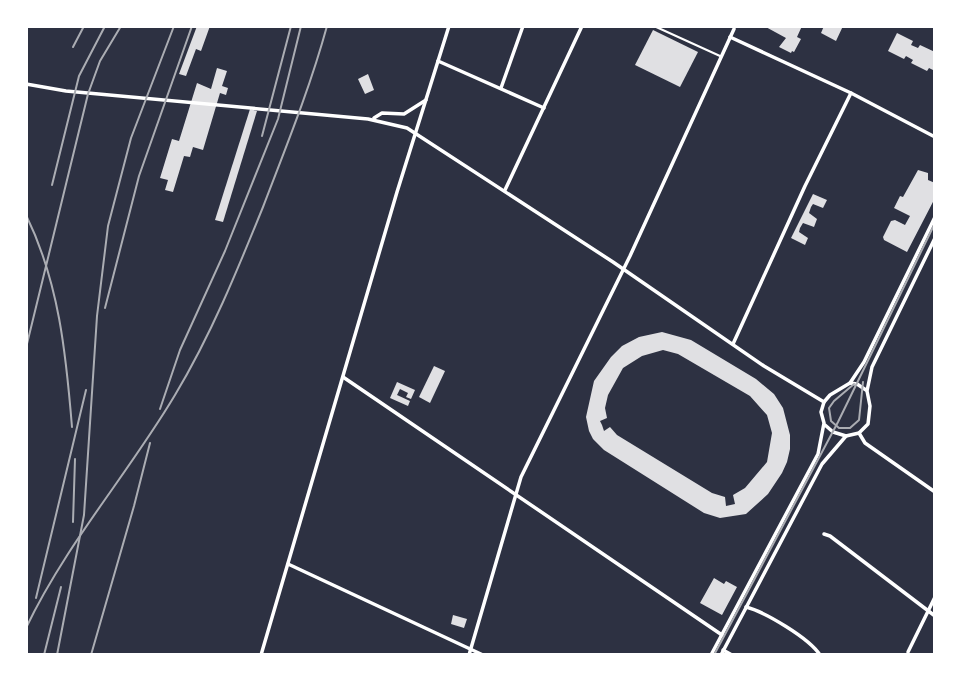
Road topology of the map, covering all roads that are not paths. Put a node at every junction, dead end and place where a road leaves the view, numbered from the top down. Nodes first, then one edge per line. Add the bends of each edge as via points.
1 (449, 26) edge
2 (523, 26) edge
3 (582, 26) edge
4 (654, 26) edge
5 (734, 29) dead end
6 (730, 37) junction
7 (721, 57) junction
8 (438, 61) junction
9 (26, 83) edge
10 (501, 88) junction
11 (851, 93) junction
12 (426, 100) junction
13 (544, 108) junction
14 (370, 119) junction
15 (415, 132) junction
16 (935, 137) edge
17 (505, 190) junction
18 (935, 217) edge
19 (935, 238) edge
20 (623, 269) junction
21 (733, 344) junction
22 (343, 377) junction
23 (850, 383) junction
24 (867, 391) junction
25 (824, 402) junction
26 (824, 423) junction
27 (859, 433) junction
28 (846, 436) junction
29 (935, 492) edge
30 (515, 495) junction
31 (824, 534) dead end
32 (287, 564) junction
33 (935, 597) edge
34 (746, 607) junction
35 (927, 611) junction
36 (935, 616) edge
37 (722, 635) junction
38 (469, 652) edge
39 (722, 652) edge
40 (908, 652) dead end
41 (261, 655) edge
42 (483, 655) edge
43 (711, 655) edge
44 (732, 655) edge
45 (820, 655) edge

1 - 8 street
2 - 10 street
3 - 13 street
4 - 7 lane
5 - 6 street
6 - 7 street
6 - 11 street
7 - 20 street
8 - 10 street
8 - 12 street
9 - 14 street via 66,91
10 - 13 street
11 - 16 street
11 - 21 street
12 - 14 street via 404,114 382,113
12 - 15 street
13 - 17 street
14 - 15 street
15 - 17 street
15 - 22 street
17 - 20 street
18 - 23 street
19 - 24 street via 872,367
20 - 21 street
20 - 30 street
21 - 25 street
22 - 30 street
22 - 32 street
23 - 24 street
23 - 25 street
24 - 27 street via 869,419
25 - 26 street
26 - 28 street
26 - 37 street via 818,454
27 - 28 street
27 - 29 street via 865,443
28 - 34 street via 822,464
30 - 37 street
30 - 38 street
31 - 35 street
32 - 38 street
32 - 41 street
33 - 35 street
34 - 39 street
34 - 45 street via 813,643
35 - 36 street
35 - 40 street
37 - 43 street
38 - 42 street
39 - 44 street

